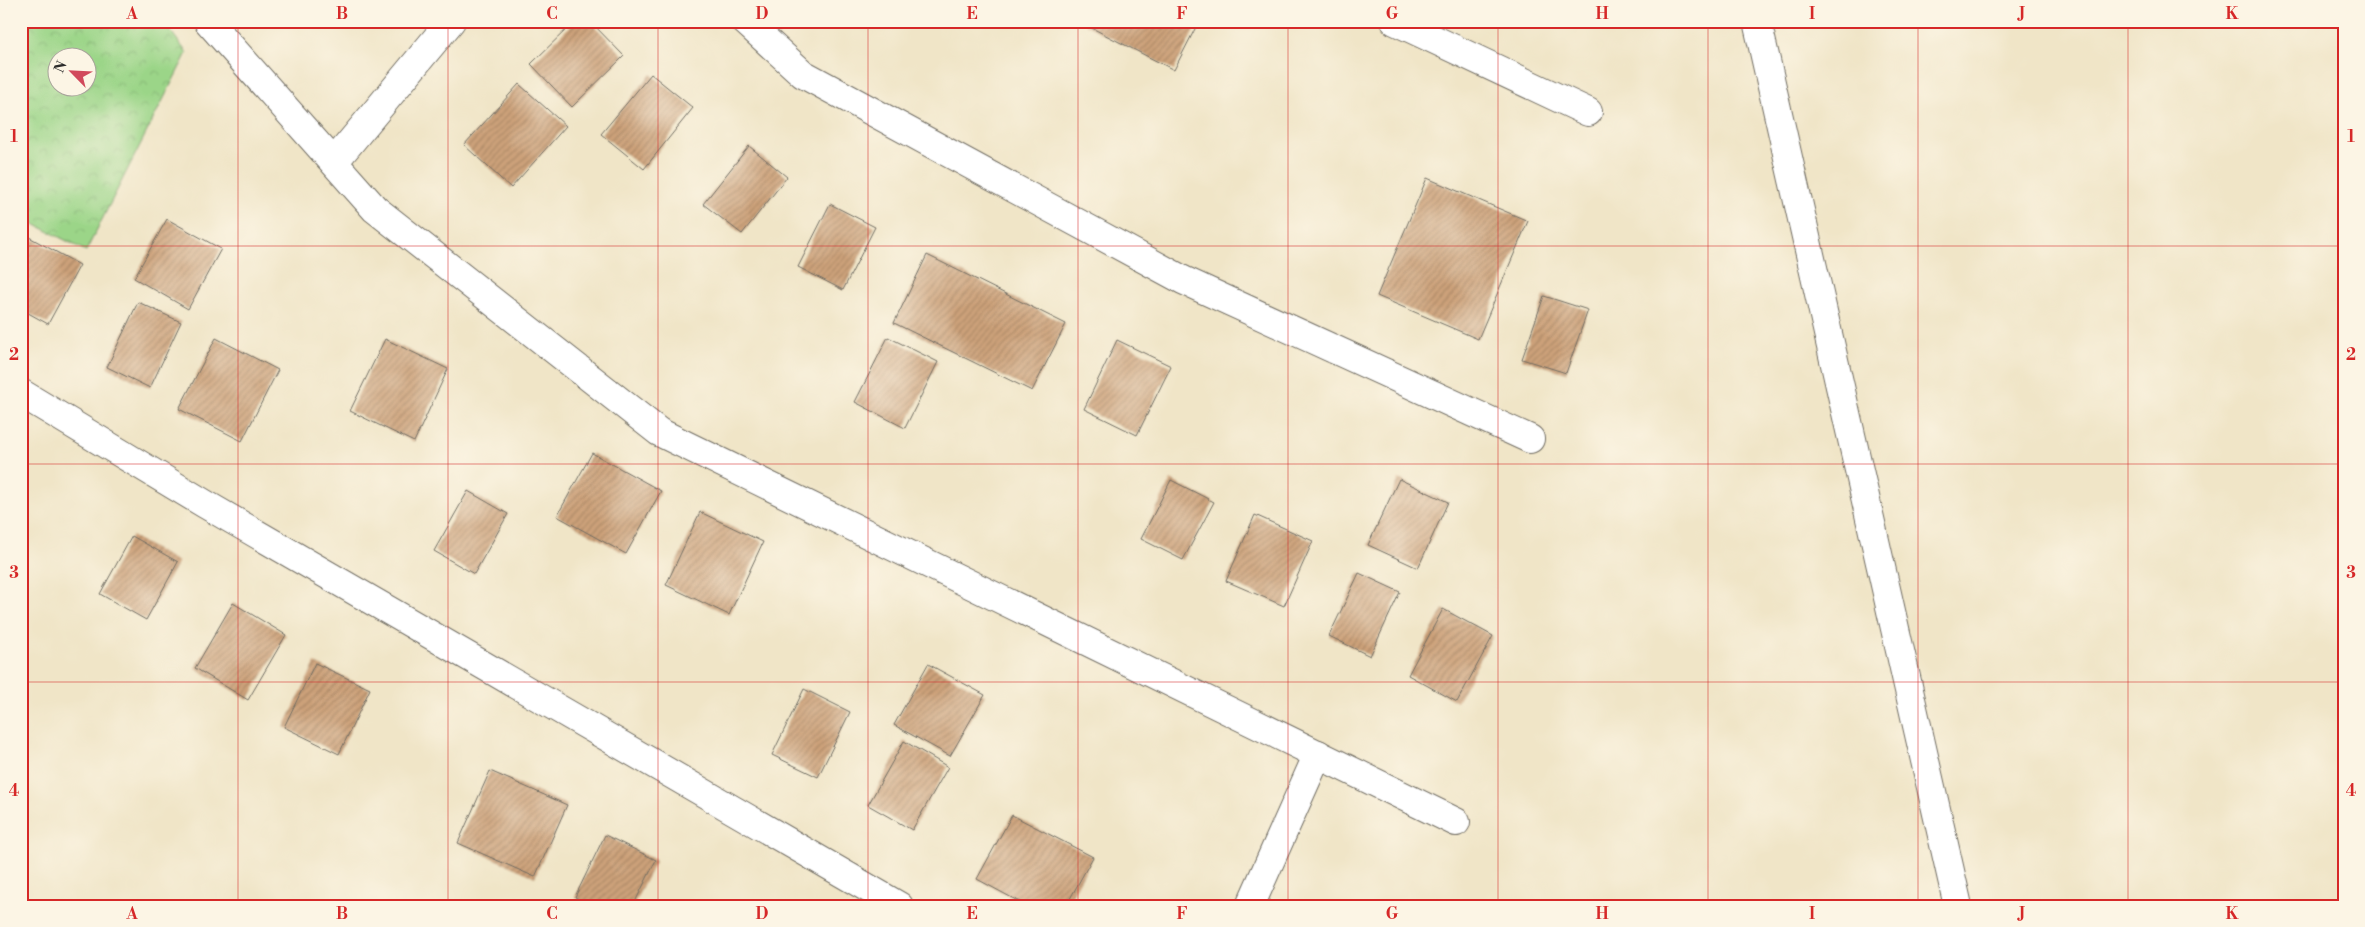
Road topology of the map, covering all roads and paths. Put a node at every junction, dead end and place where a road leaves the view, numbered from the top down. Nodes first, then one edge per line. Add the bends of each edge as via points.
1 (208, 21) edge
2 (451, 21) edge
3 (745, 21) edge
4 (1395, 21) edge
5 (1757, 21) edge
6 (1588, 112) dead end
7 (334, 162) junction
8 (21, 393) edge
9 (1530, 439) dead end
10 (1318, 754) junction
11 (1456, 822) dead end
12 (899, 906) edge
13 (1250, 906) edge
14 (1958, 906) edge

1 - 7 street
2 - 7 street
3 - 9 street via 803,74 1183,280
4 - 6 street
5 - 14 street
7 - 10 street via 375,209 659,432
8 - 12 street via 205,504
10 - 11 street
10 - 13 street

